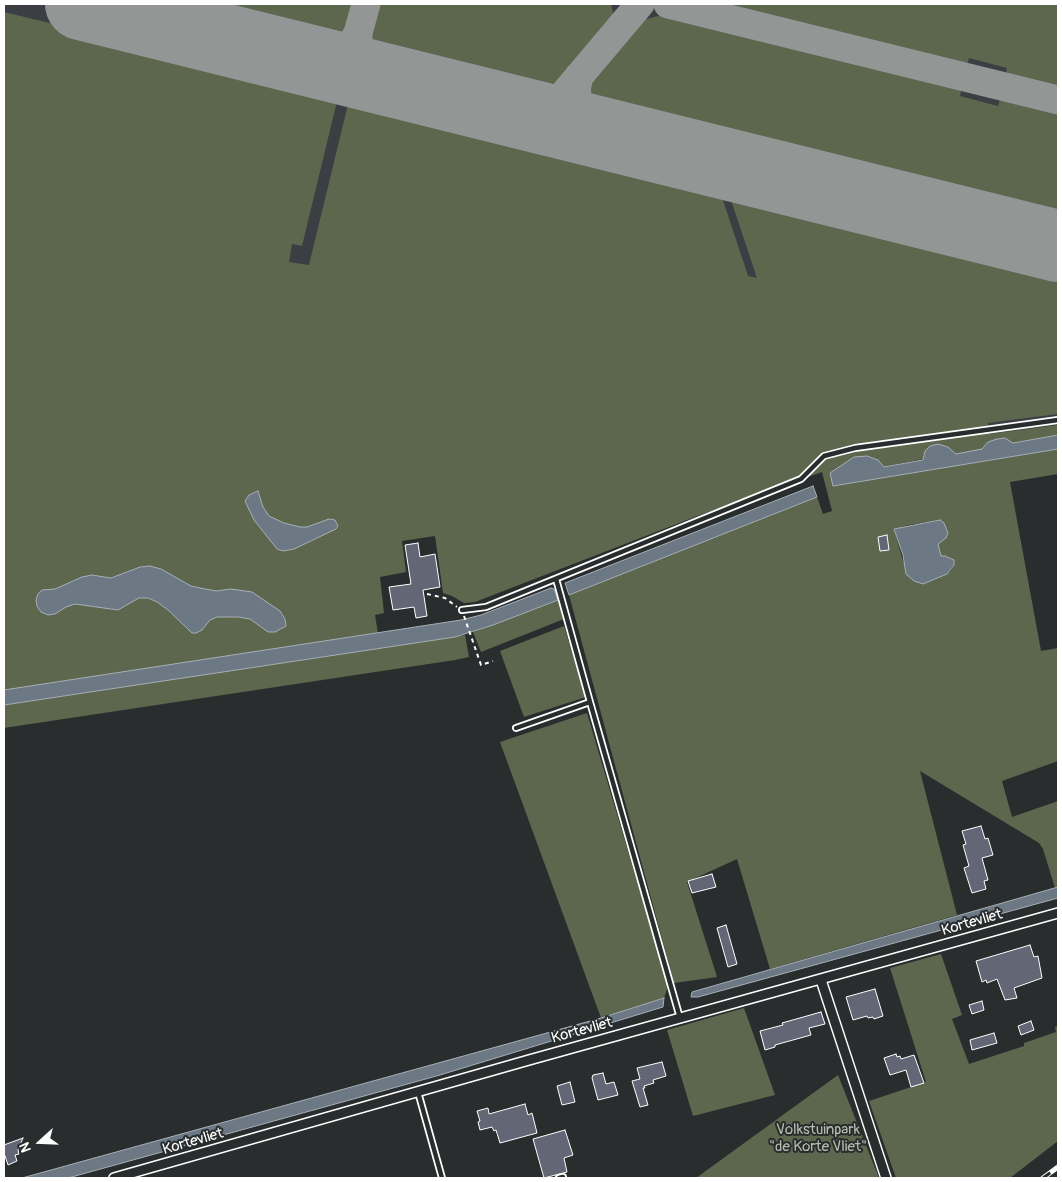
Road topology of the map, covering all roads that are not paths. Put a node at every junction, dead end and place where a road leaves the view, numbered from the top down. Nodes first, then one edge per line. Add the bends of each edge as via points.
1 (1058, 420) edge
2 (556, 579) junction
3 (462, 610) road end
4 (590, 702) junction
5 (516, 728) dead end
6 (1058, 913) edge
7 (821, 980) junction
8 (680, 1018) junction
9 (418, 1092) junction
10 (114, 1178) edge
11 (442, 1178) edge
12 (886, 1178) edge

1 - 2 lane via 855,448 824,456 801,479
2 - 3 lane via 486,607
2 - 4 lane
4 - 5 lane
4 - 8 lane
6 - 7 street, Kortevliet
7 - 8 street, Kortevliet
7 - 12 street
8 - 9 street, Kortevliet
9 - 10 street, Kortevliet
9 - 11 lane

